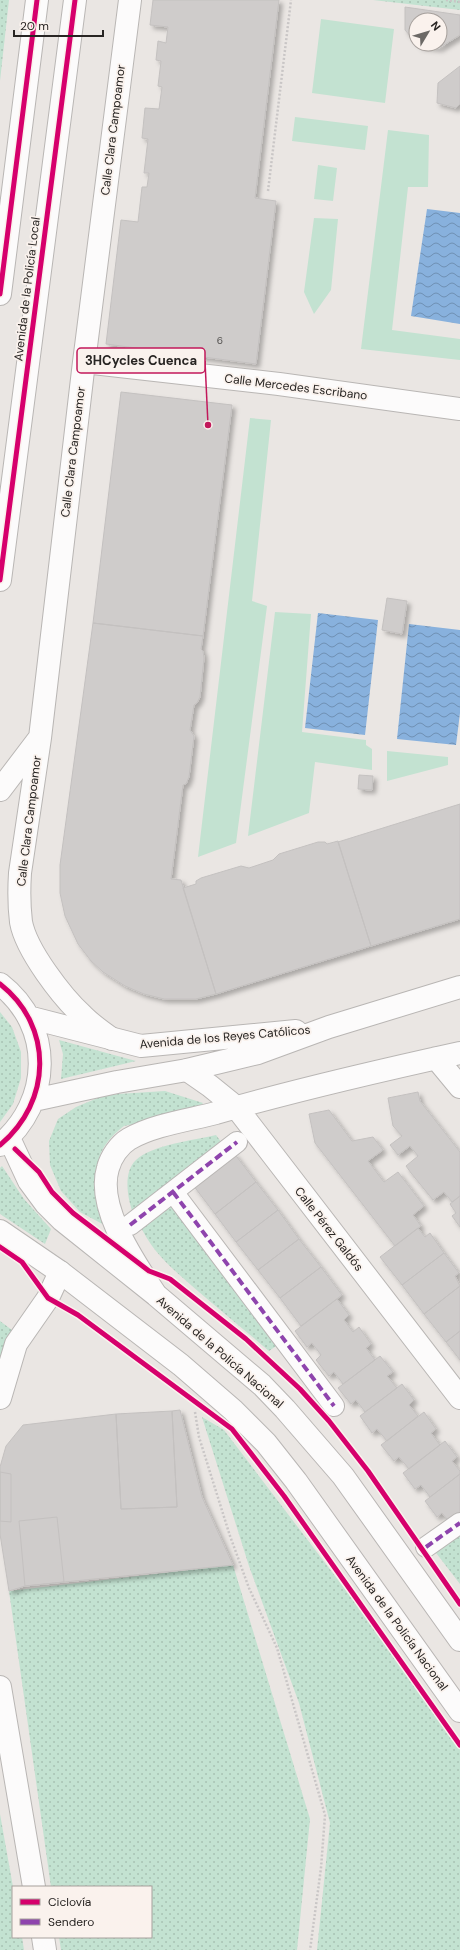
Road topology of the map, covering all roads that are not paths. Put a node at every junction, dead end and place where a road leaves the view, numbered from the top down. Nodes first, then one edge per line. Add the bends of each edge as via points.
1 (37, 0) edge
2 (75, 0) edge
3 (130, 0) edge
4 (0, 294) edge
5 (84, 362) junction
6 (460, 409) edge
7 (0, 580) edge
8 (40, 738) junction
9 (0, 790) edge
10 (0, 984) edge
11 (460, 987) edge
12 (28, 1016) junction
13 (329, 1027) junction
14 (112, 1039) junction
15 (460, 1053) edge
16 (436, 1058) junction
17 (187, 1070) junction
18 (460, 1087) edge
19 (34, 1100) junction
20 (236, 1107) junction
21 (4, 1142) edge
22 (237, 1142) dead end
23 (173, 1192) junction
24 (130, 1225) dead end
25 (0, 1231) edge
26 (60, 1272) junction
27 (156, 1295) junction
28 (0, 1398) edge
29 (460, 1398) edge
30 (334, 1406) dead end
31 (460, 1523) edge
32 (426, 1547) dead end
33 (460, 1640) edge
34 (0, 1687) edge
35 (460, 1711) edge
36 (34, 1886) edge
37 (43, 1938) edge
38 (45, 1950) edge

1 - 4 main road
2 - 7 main road, Avenida de la Policía Local
3 - 5 main road, Calle Clara Campoamor
5 - 6 main road, Calle Mercedes Escribano via 279,384
5 - 8 main road, Calle Clara Campoamor
8 - 9 main road, Calle Clara Campoamor
8 - 14 main road, Calle Clara Campoamor via 20,873 21,923 35,956 65,998 83,1017
10 - 12 main road via 15,996
11 - 13 main road, Avenida de los Reyes Católicos
12 - 14 main road, Avenida de los Reyes Católicos
12 - 19 main road via 36,1036 40,1058
13 - 14 main road, Avenida de los Reyes Católicos via 141,1046
13 - 17 main road, Avenida de los Reyes Católicos via 258,1053
15 - 16 main road
16 - 18 main road
16 - 20 main road
17 - 19 main road, Avenida de los Reyes Católicos
17 - 20 main road, Calle Pérez Galdós
19 - 21 main road via 26,1116
20 - 27 main road via 136,1135 122,1145 108,1167 105,1184 114,1222
20 - 29 main road, Calle Pérez Galdós
21 - 27 main road, Avenida de la Policía Nacional via 46,1204 86,1240
22 - 23 street
23 - 24 street
23 - 30 street
25 - 26 main road, Avenida de la Policía Nacional
26 - 28 main road via 48,1298 16,1344
26 - 35 main road, Avenida de la Policía Nacional via 181,1365 233,1410 266,1443 296,1481
27 - 33 main road, Avenida de la Policía Nacional via 262,1385 310,1436 343,1476
31 - 32 street
34 - 36 main road
37 - 38 main road

